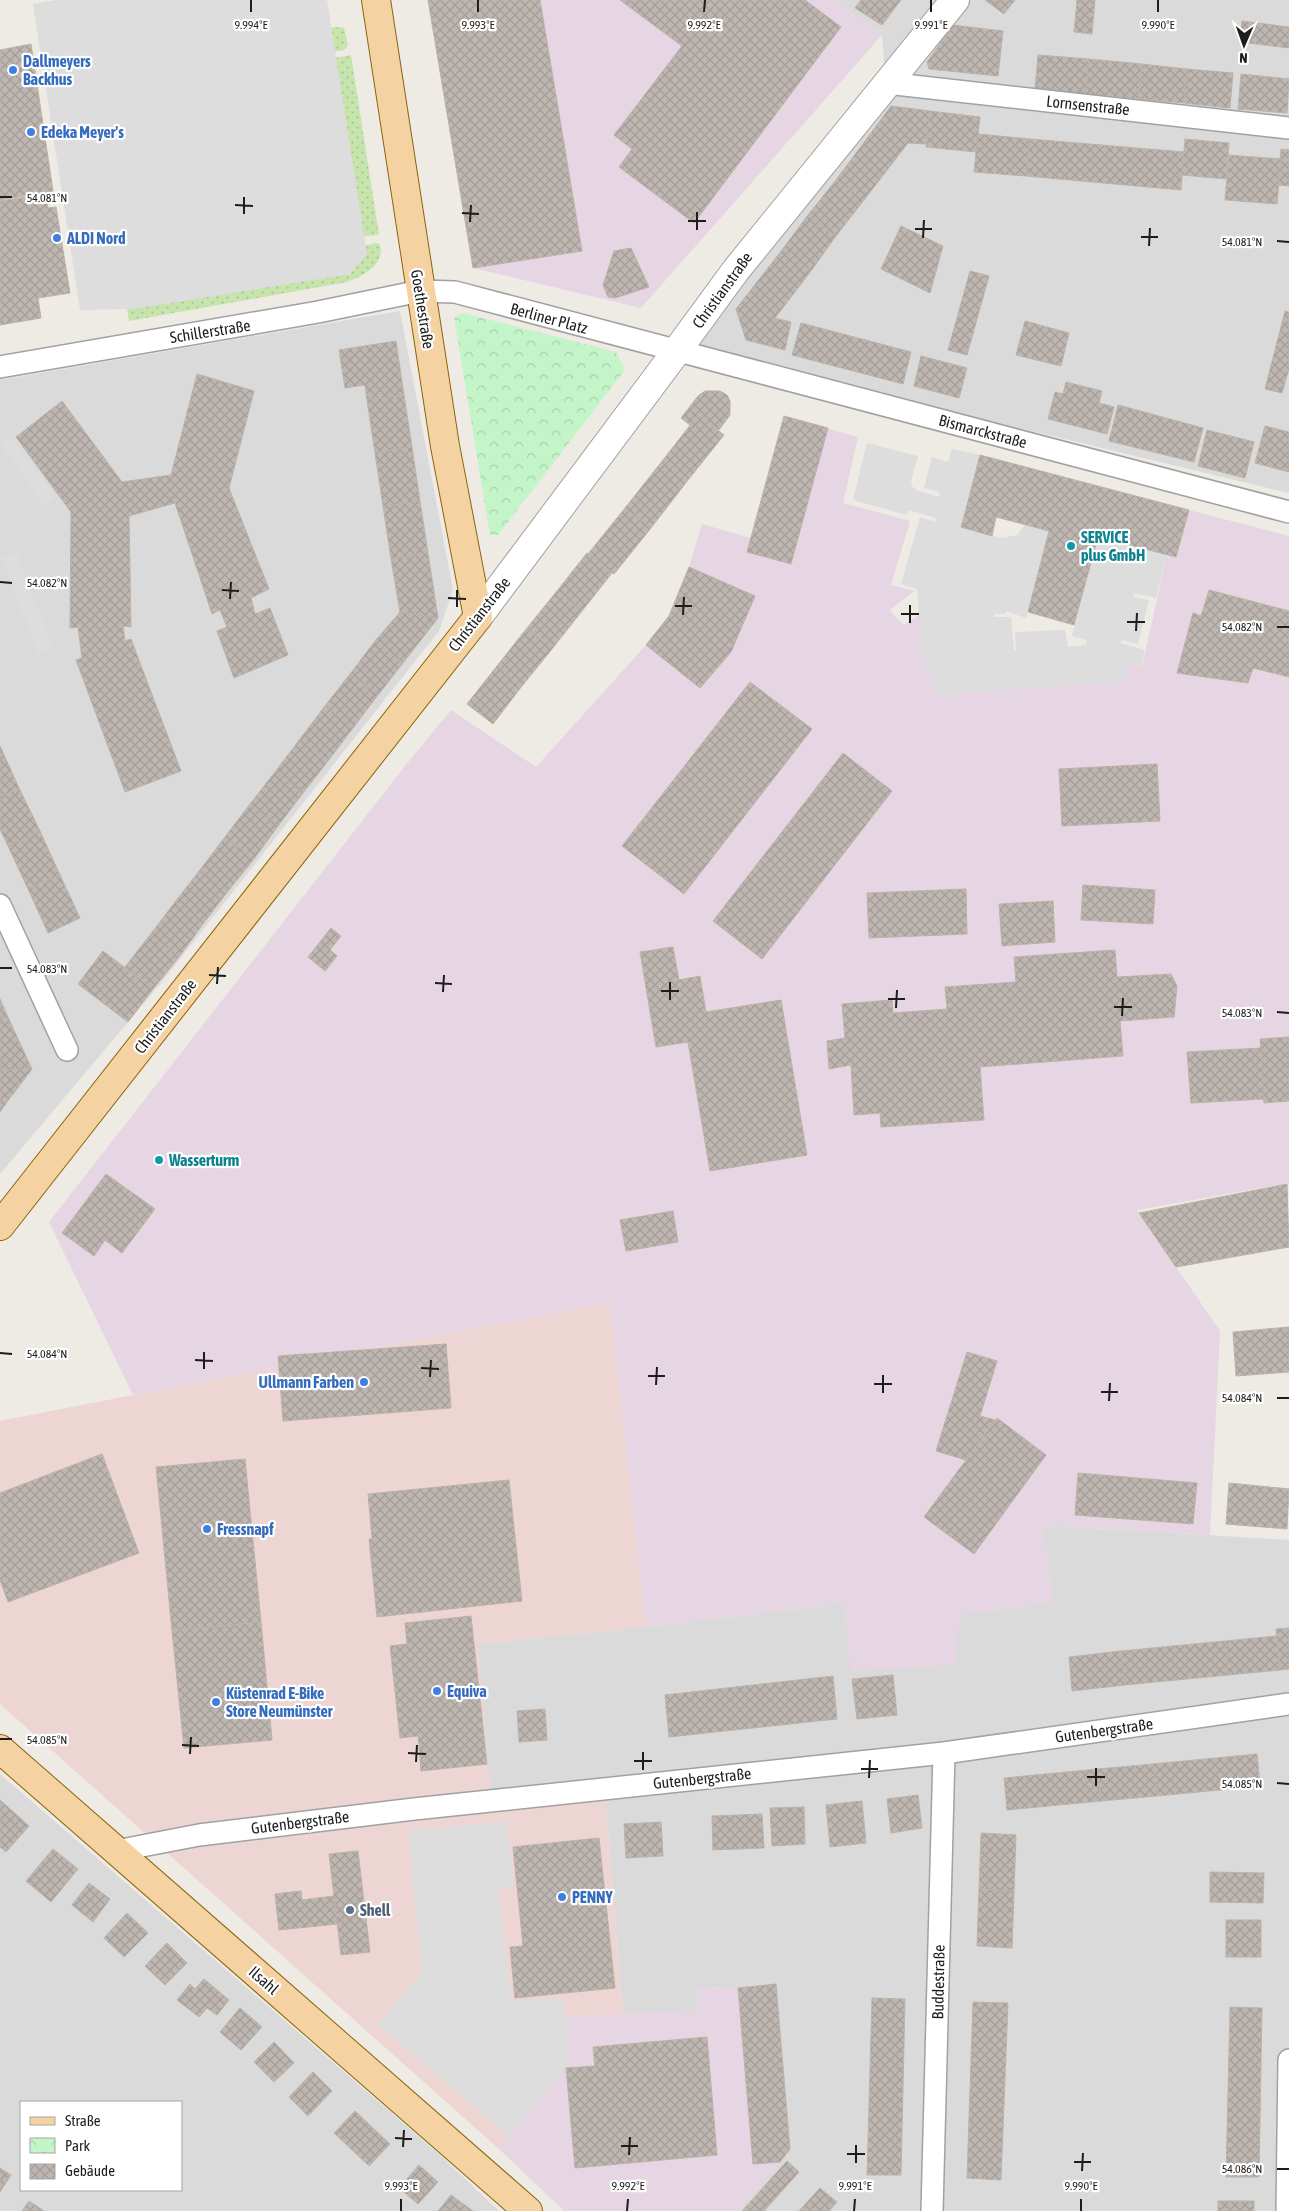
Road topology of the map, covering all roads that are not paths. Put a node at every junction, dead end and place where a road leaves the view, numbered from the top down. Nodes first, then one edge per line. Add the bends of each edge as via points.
1 (376, 0) edge
2 (955, 0) edge
3 (886, 83) junction
4 (1289, 128) edge
5 (420, 291) junction
6 (676, 352) junction
7 (0, 367) edge
8 (1289, 512) edge
9 (478, 617) junction
10 (0, 905) edge
11 (67, 1050) dead end
12 (0, 1226) edge
13 (1289, 1704) edge
14 (0, 1749) edge
15 (944, 1753) junction
16 (116, 1851) junction
17 (1289, 2060) edge
18 (528, 2211) edge
19 (932, 2211) edge
20 (1287, 2211) edge

1 - 5 main road, Goethestraße
2 - 3 street, Christianstraße
3 - 4 street, Lornsenstraße
3 - 6 street, Christianstraße via 736,270
5 - 6 street, Berliner Platz via 455,292
5 - 7 street, Schillerstraße via 308,314
5 - 9 main road, Goethestraße via 444,446
6 - 8 street, Bismarckstraße
6 - 9 street, Christianstraße
9 - 12 main road, Christianstraße
10 - 11 street
13 - 15 street, Gutenbergstraße
14 - 16 main road, Ilsahl
15 - 16 street, Gutenbergstraße via 310,1821 199,1835
15 - 19 street, Buddestraße
16 - 18 main road, Ilsahl
17 - 20 street

